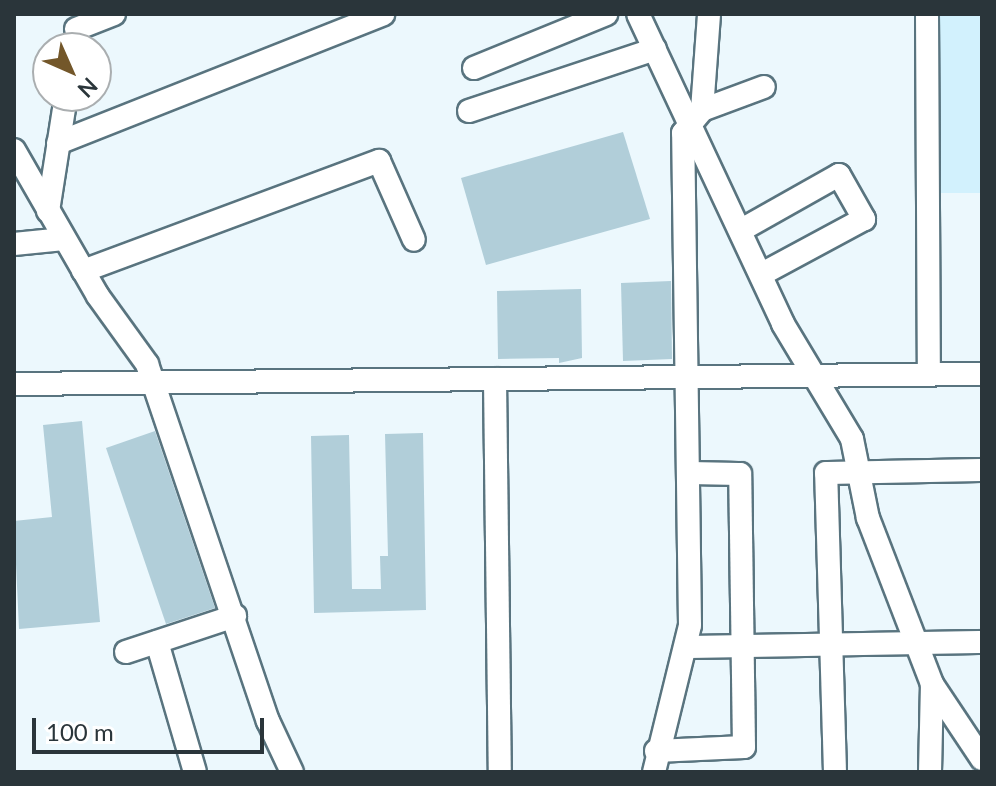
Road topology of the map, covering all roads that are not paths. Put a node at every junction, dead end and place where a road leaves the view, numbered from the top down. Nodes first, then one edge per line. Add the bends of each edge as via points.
1 (114, 14) edge
2 (383, 14) edge
3 (606, 14) edge
4 (638, 14) edge
5 (709, 14) edge
6 (927, 14) edge
7 (76, 30) edge
8 (655, 49) junction
9 (474, 68) dead end
10 (764, 87) dead end
11 (469, 111) dead end
12 (63, 112) edge
13 (696, 117) junction
14 (58, 143) junction
15 (14, 150) edge
16 (14, 184) edge
17 (48, 211) junction
18 (743, 229) junction
19 (64, 239) junction
20 (414, 240) dead end
21 (14, 244) edge
22 (83, 271) junction
23 (762, 274) junction
24 (929, 374) junction
25 (982, 374) edge
26 (818, 375) junction
27 (495, 379) junction
28 (688, 380) junction
29 (155, 383) junction
30 (14, 384) edge
31 (982, 470) edge
32 (859, 472) junction
33 (689, 473) junction
34 (235, 616) junction
35 (157, 642) junction
36 (982, 642) edge
37 (831, 644) junction
38 (917, 644) junction
39 (744, 646) junction
40 (686, 647) junction
41 (126, 652) dead end
42 (932, 684) junction
43 (982, 759) edge
44 (655, 762) edge
45 (195, 772) edge
46 (292, 772) edge
47 (500, 772) edge
48 (835, 772) edge
49 (930, 772) edge

1 - 7 street
2 - 14 street
3 - 9 street
4 - 8 street
5 - 13 street
6 - 24 street
8 - 11 street
8 - 13 street
10 - 13 street
12 - 14 street
13 - 18 street
13 - 28 street via 683,133
14 - 17 street
15 - 17 street
16 - 17 street
17 - 19 street
18 - 23 street
18 - 23 street via 839,175 864,219
19 - 21 street
19 - 22 street
20 - 22 street via 379,161
22 - 29 street
23 - 26 street via 783,324
24 - 25 street
24 - 26 street
26 - 28 street
26 - 32 street via 852,439
27 - 28 street
27 - 29 street
27 - 47 street
28 - 33 street
29 - 30 street
29 - 34 street
31 - 32 street
32 - 37 street via 826,473
32 - 38 street via 868,518
33 - 39 street via 740,474
33 - 40 street
34 - 35 street
34 - 46 street via 268,721
35 - 41 street
35 - 45 street
36 - 38 street
37 - 38 street
37 - 39 street
37 - 48 street
38 - 42 street
39 - 40 street
39 - 44 street via 744,747
40 - 44 street
42 - 43 street
42 - 49 street

